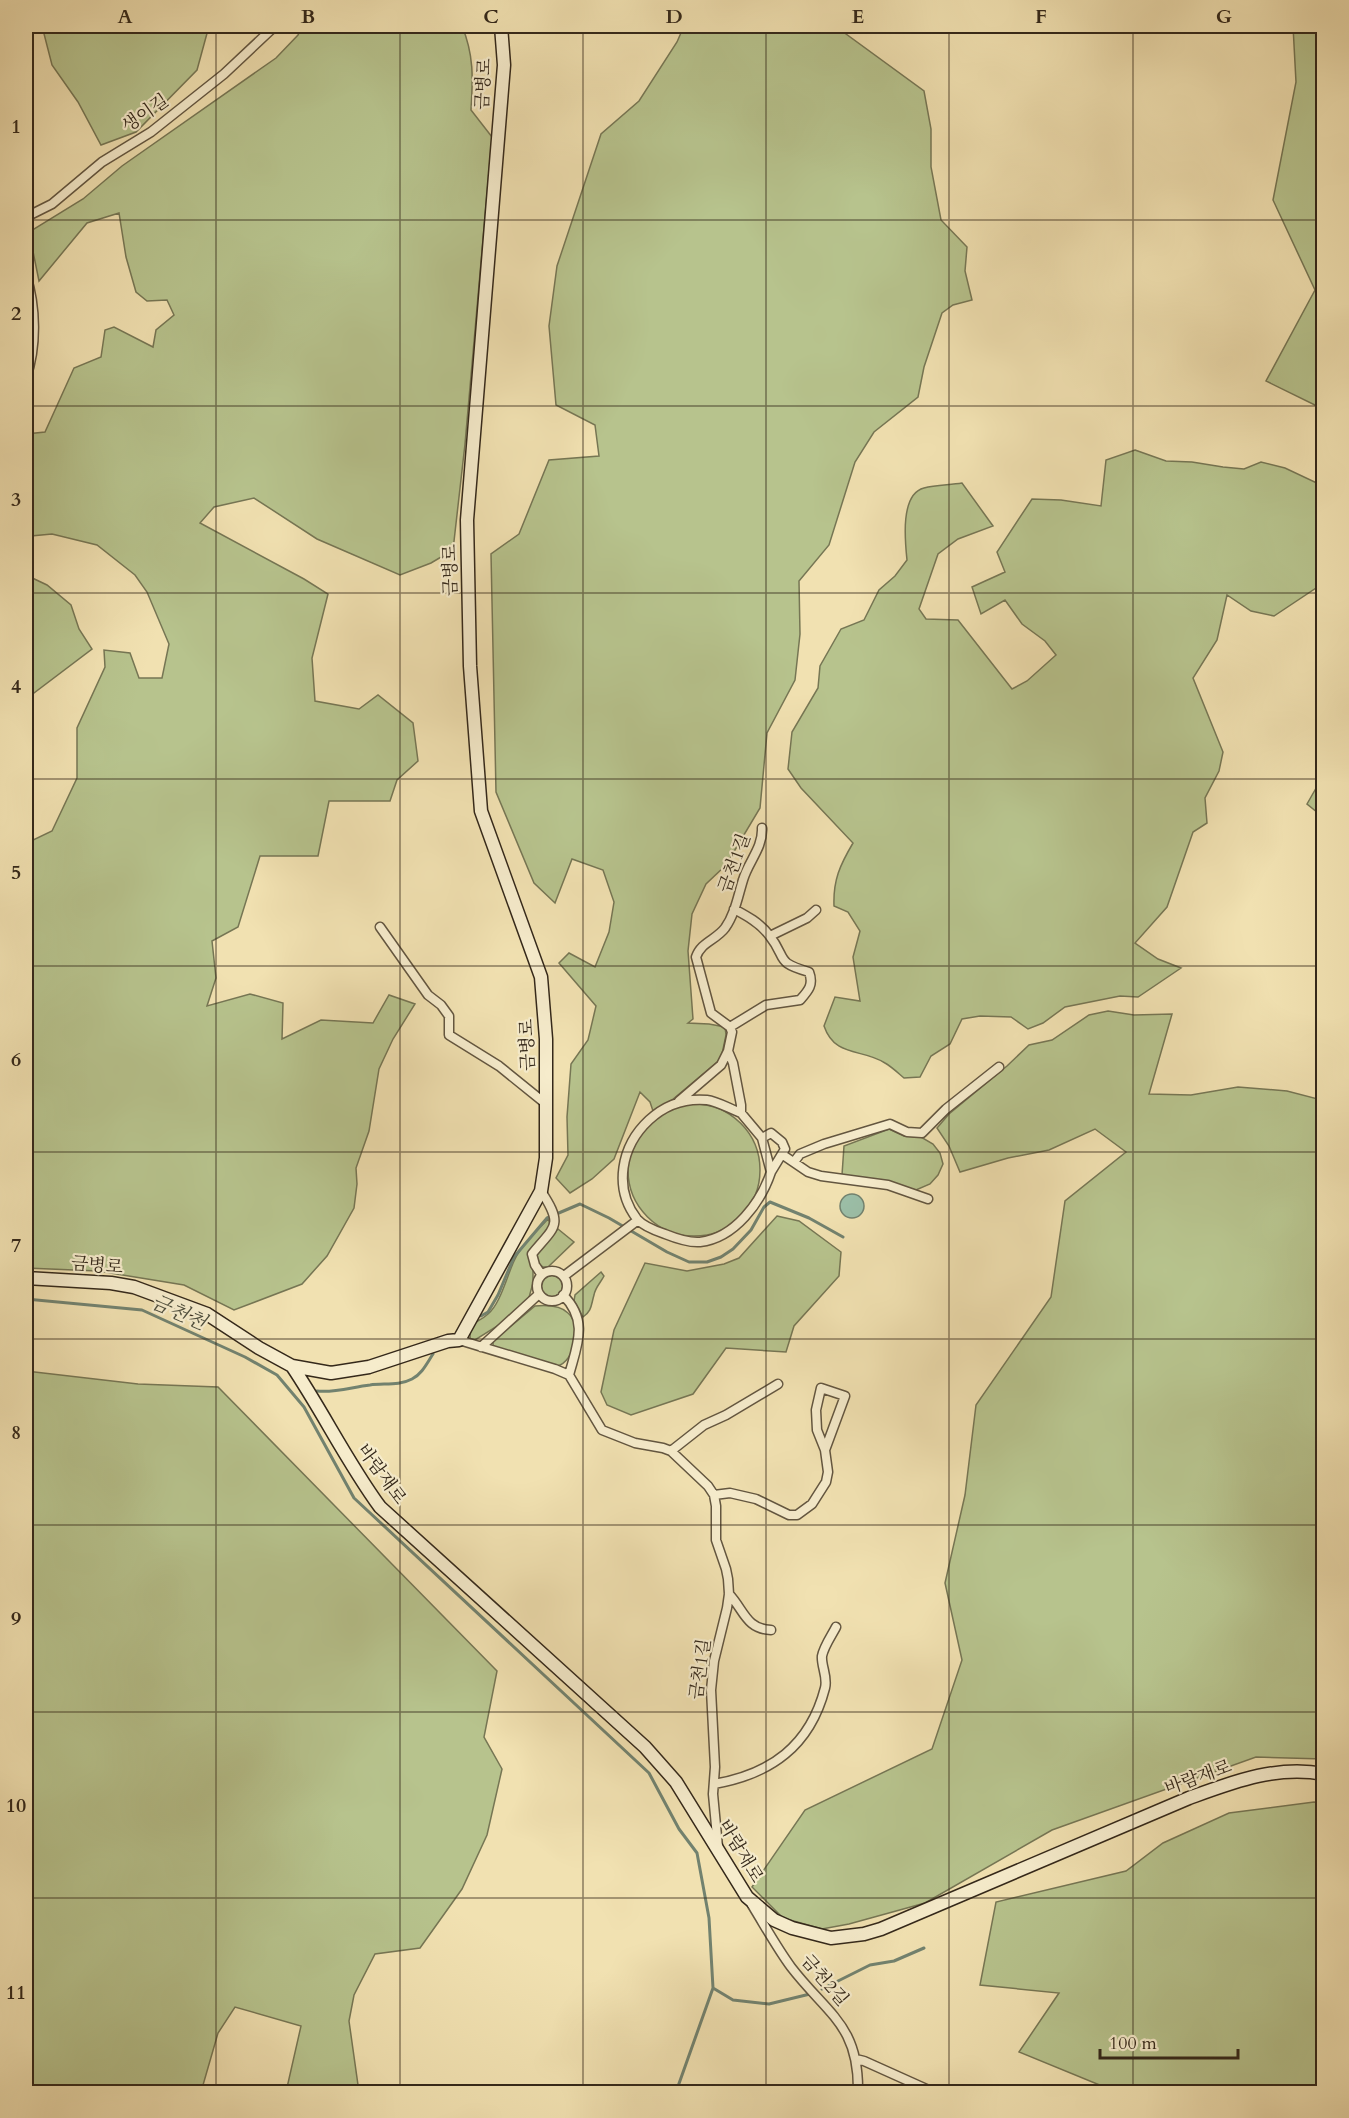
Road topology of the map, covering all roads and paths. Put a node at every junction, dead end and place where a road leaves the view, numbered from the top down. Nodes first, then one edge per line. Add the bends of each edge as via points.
1 (275, 26) edge
2 (501, 26) edge
3 (26, 217) edge
4 (26, 275) edge
5 (26, 378) edge
6 (762, 828) dead end
7 (734, 909) junction
8 (816, 910) dead end
9 (380, 927) dead end
10 (770, 936) junction
11 (730, 1027) junction
12 (728, 1051) junction
13 (999, 1067) dead end
14 (679, 1102) junction
15 (546, 1104) junction
16 (741, 1113) junction
17 (762, 1138) junction
18 (783, 1155) junction
19 (794, 1162) junction
20 (771, 1172) junction
21 (541, 1191) junction
22 (928, 1199) dead end
23 (635, 1222) junction
24 (541, 1274) junction
25 (564, 1276) junction
26 (26, 1278) edge
27 (539, 1294) junction
28 (563, 1295) junction
29 (453, 1341) junction
30 (481, 1347) junction
31 (292, 1366) junction
32 (569, 1376) junction
33 (778, 1384) dead end
34 (825, 1450) junction
35 (670, 1451) junction
36 (714, 1495) junction
37 (729, 1594) junction
38 (836, 1627) dead end
39 (771, 1630) dead end
40 (1323, 1774) edge
41 (714, 1784) junction
42 (718, 1851) junction
43 (747, 1897) junction
44 (856, 2060) junction
45 (858, 2092) edge
46 (933, 2092) edge

1 - 3 street, 생이길 via 224,74 152,132 102,162 52,204
2 - 15 street, 금병로 via 504,65 467,520 470,666 481,811 541,977
4 - 5 street via 33,308 32,359
6 - 7 street, 금천1길 via 763,838 743,879
7 - 10 street, 금천1길
7 - 11 street, 금천1길 via 723,930 698,950 696,957 711,1013
8 - 10 street
9 - 15 street, 금병로 via 428,995 441,1005 448,1016 449,1035 499,1066
10 - 11 street, 금천1길 via 782,960 809,972 809,990 800,1000 766,1005
11 - 12 street
12 - 14 street via 721,1065
12 - 16 street
13 - 19 street via 922,1133 907,1132 890,1124 824,1144 800,1154
14 - 16 street via 708,1100
14 - 23 street via 661,1109 644,1125 624,1157 622,1182
15 - 21 street, 금병로 via 546,1158
16 - 17 street
17 - 18 street via 771,1133 782,1142
17 - 20 street
18 - 19 street
18 - 20 street
19 - 22 street via 821,1176 888,1185
20 - 23 street via 742,1221 713,1239 686,1240
21 - 24 street via 554,1216 552,1232 532,1254
21 - 29 street, 금병로
23 - 25 street
24 - 25 street via 555,1271
24 - 27 street via 536,1286
25 - 28 street via 567,1286
26 - 31 street, 금병로 via 134,1287 207,1314
27 - 28 street via 551,1301
27 - 30 street
28 - 32 street via 572,1304 580,1329
29 - 30 street
29 - 31 street, 금병로 via 346,1372
30 - 32 street
31 - 42 street, 바람재로 via 380,1507 645,1747 676,1782
32 - 35 street via 602,1430
33 - 35 street via 704,1425
34 - 34 street via 845,1396 821,1388 816,1420
34 - 36 street via 826,1482 812,1504 797,1515 781,1512 756,1499 730,1493
35 - 36 street
36 - 37 street, 금천1길 via 716,1540
37 - 39 street via 747,1620
37 - 41 street, 금천1길 via 711,1690
38 - 41 street via 822,1657 826,1686 814,1718 793,1749 761,1771
40 - 43 street, 바람재로 via 1295,1770 1265,1774 1189,1798 864,1934 831,1938 792,1928 774,1920
41 - 42 street, 금천1길
42 - 43 street, 바람재로
43 - 44 street, 금천2길 via 791,1967 842,2024
44 - 45 street, 금천2길
44 - 46 street

